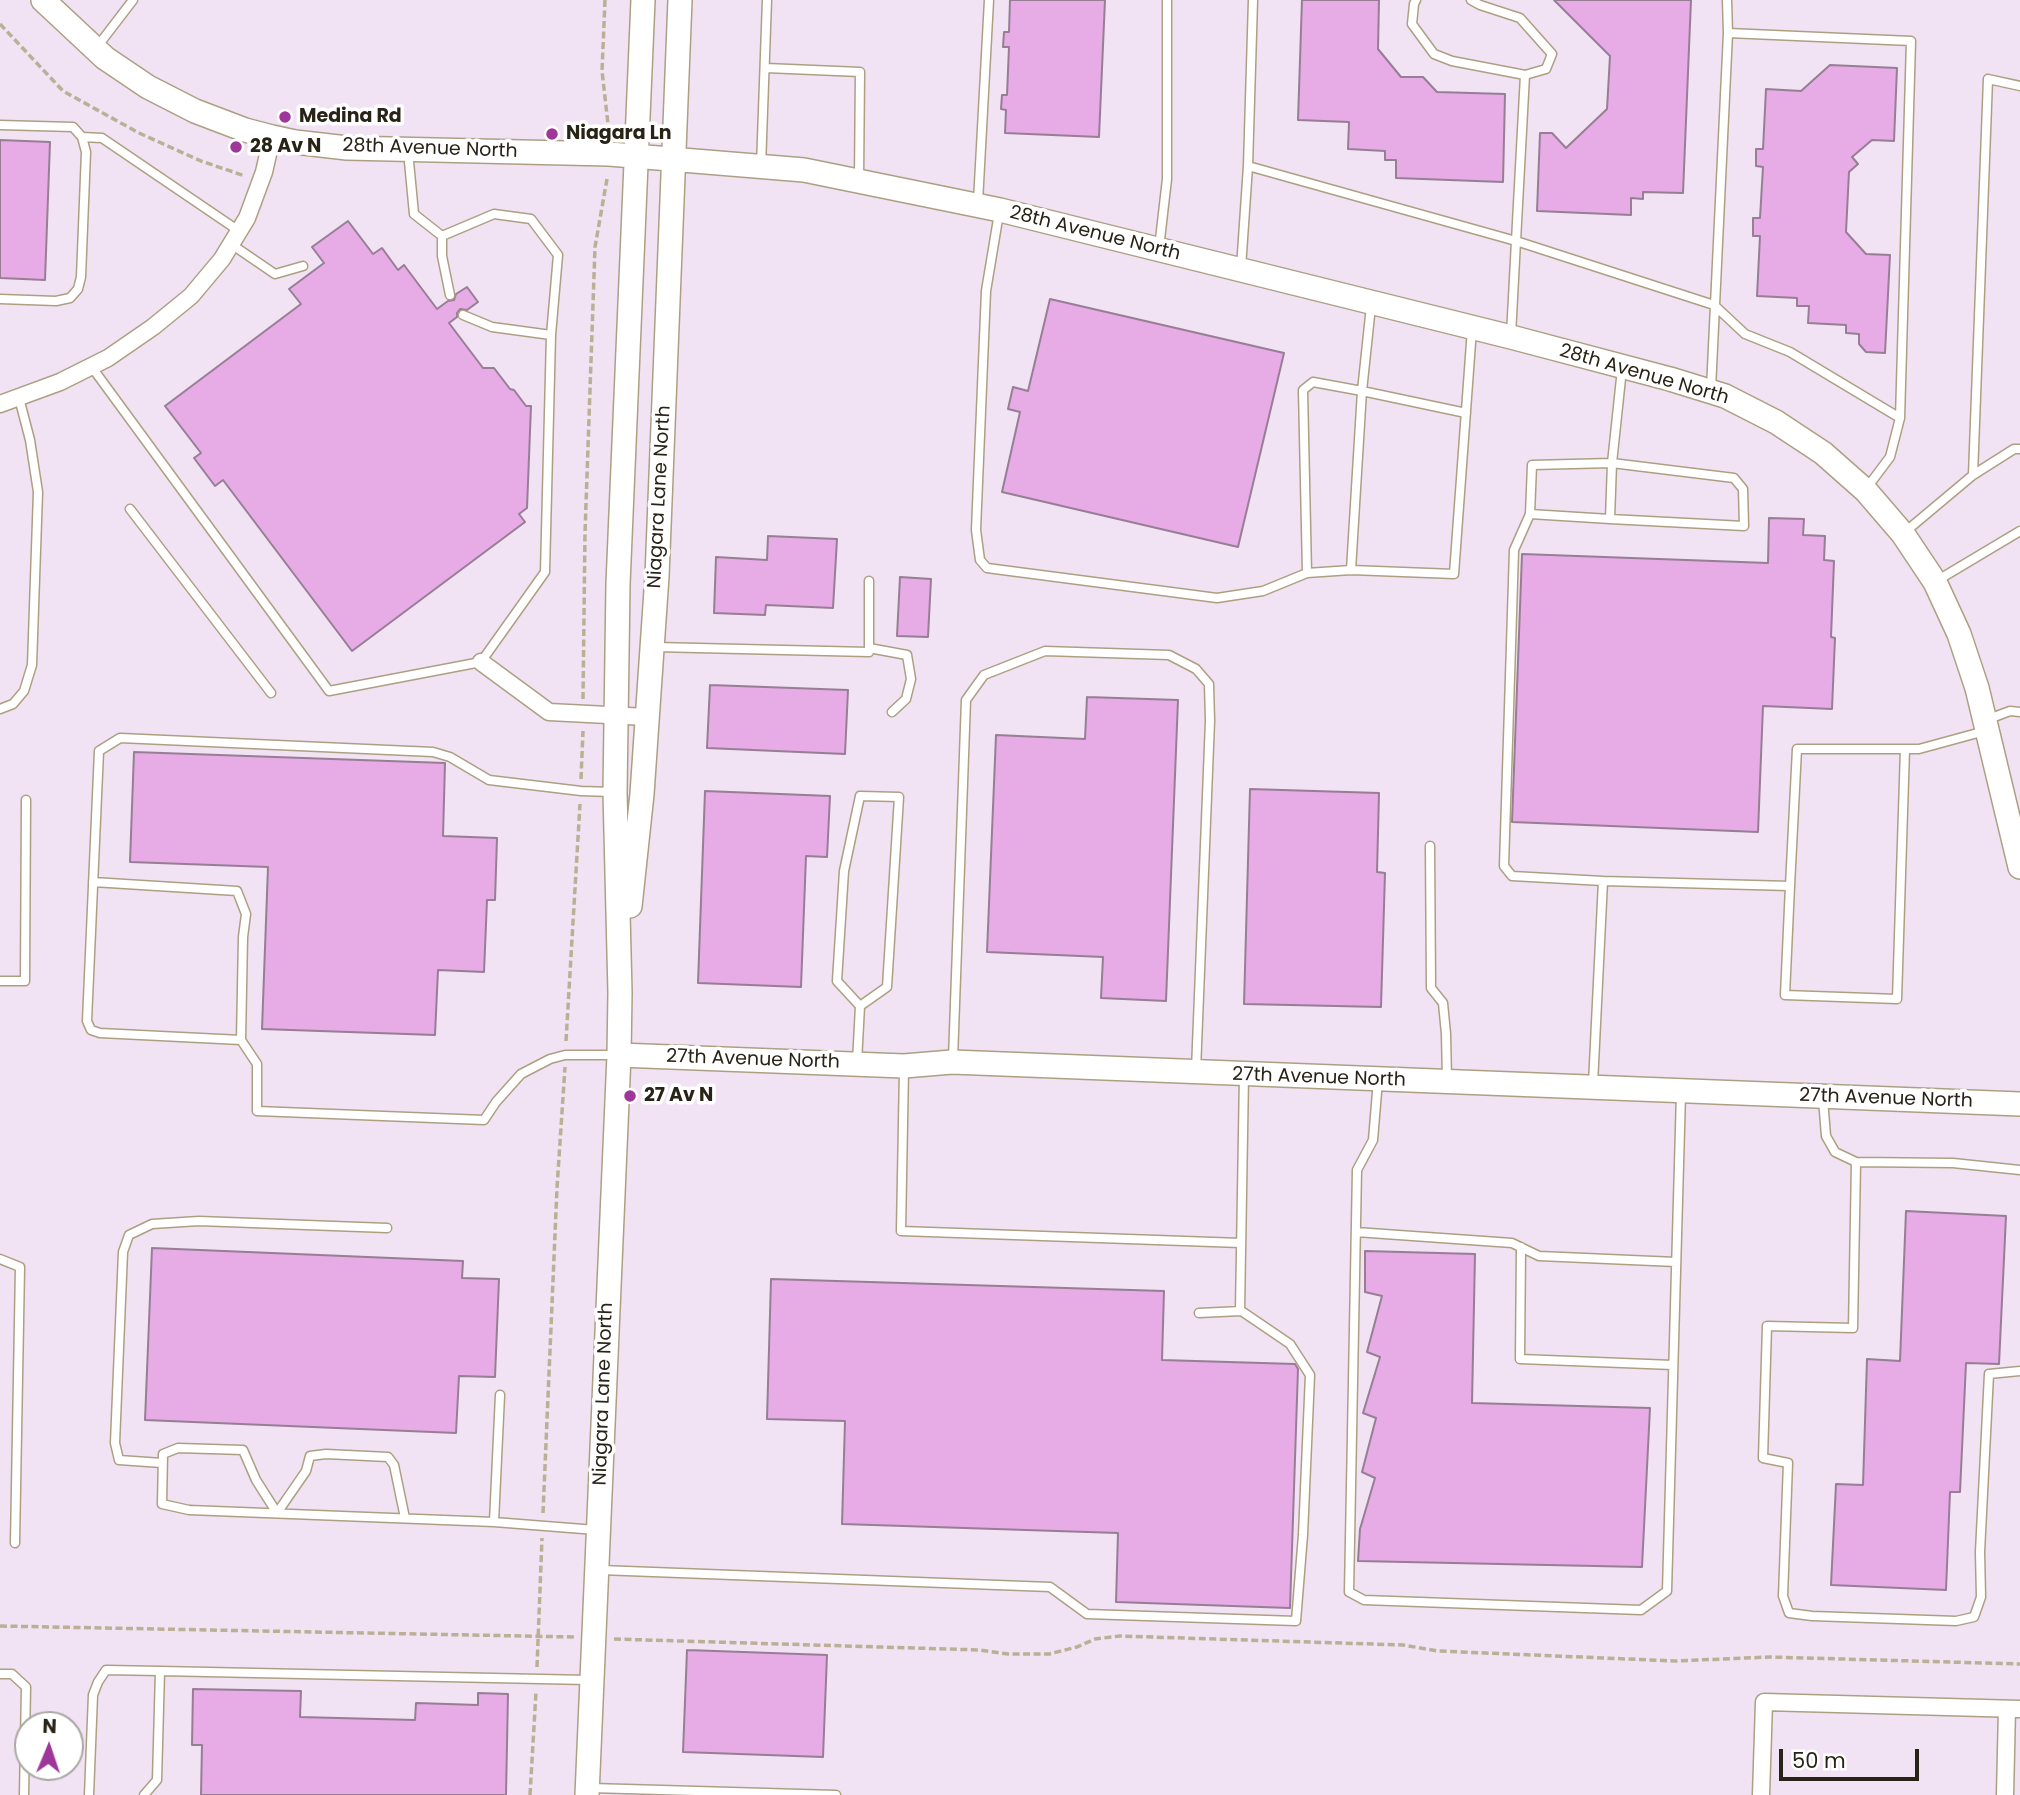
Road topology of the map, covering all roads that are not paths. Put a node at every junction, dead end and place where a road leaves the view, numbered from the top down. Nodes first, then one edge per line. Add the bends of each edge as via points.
1 (43, 0) edge
2 (133, 0) edge
3 (643, 0) edge
4 (680, 0) edge
5 (767, 0) edge
6 (989, 0) edge
7 (1167, 0) edge
8 (1253, 0) edge
9 (1416, 0) edge
10 (1471, 0) edge
11 (1727, 0) edge
12 (1728, 33) junction
13 (96, 50) junction
14 (766, 68) junction
15 (1525, 75) junction
16 (2020, 86) edge
17 (0, 125) edge
18 (82, 136) junction
19 (272, 136) junction
20 (408, 149) junction
21 (637, 156) junction
22 (674, 159) junction
23 (761, 166) junction
24 (1248, 166) junction
25 (859, 182) junction
26 (989, 207) junction
27 (442, 236) junction
28 (235, 238) junction
29 (1516, 241) junction
30 (1158, 249) junction
31 (303, 266) dead end
32 (1241, 271) junction
33 (450, 295) dead end
34 (0, 299) edge
35 (1372, 303) junction
36 (1714, 305) junction
37 (463, 315) dead end
38 (1472, 327) junction
39 (551, 335) junction
40 (1511, 337) junction
41 (91, 366) junction
42 (1622, 366) junction
43 (1362, 391) junction
44 (1711, 392) junction
45 (19, 398) junction
46 (0, 404) edge
47 (1466, 413) junction
48 (1900, 418) junction
49 (2020, 449) edge
50 (1612, 463) junction
51 (1973, 475) junction
52 (1866, 491) junction
53 (130, 509) dead end
54 (1530, 514) junction
55 (1610, 519) junction
56 (2020, 531) edge
57 (1903, 534) junction
58 (1351, 570) junction
59 (1307, 573) junction
60 (870, 581) dead end
61 (1935, 582) junction
62 (652, 647) junction
63 (869, 648) junction
64 (481, 662) junction
65 (271, 693) dead end
66 (0, 709) edge
67 (892, 712) dead end
68 (2020, 712) edge
69 (617, 717) junction
70 (647, 717) junction
71 (1986, 725) junction
72 (1905, 749) junction
73 (615, 792) junction
74 (26, 800) dead end
75 (1430, 846) dead end
76 (2020, 867) edge
77 (1603, 881) junction
78 (93, 882) junction
79 (1790, 886) junction
80 (0, 981) edge
81 (620, 993) junction
82 (860, 1006) junction
83 (241, 1040) junction
84 (619, 1055) junction
85 (952, 1062) junction
86 (856, 1065) junction
87 (904, 1066) junction
88 (1196, 1073) junction
89 (1244, 1075) junction
90 (1378, 1080) junction
91 (1447, 1082) junction
92 (1593, 1087) junction
93 (1681, 1091) junction
94 (1822, 1096) junction
95 (2020, 1104) edge
96 (1856, 1162) junction
97 (2020, 1170) edge
98 (387, 1228) dead end
99 (1356, 1232) junction
100 (1241, 1243) junction
101 (1521, 1247) junction
102 (0, 1259) edge
103 (1676, 1262) junction
104 (1241, 1311) junction
105 (1199, 1312) dead end
106 (1673, 1366) junction
107 (2020, 1371) edge
108 (500, 1395) dead end
109 (162, 1463) junction
110 (277, 1513) junction
111 (405, 1518) junction
112 (494, 1521) junction
113 (598, 1530) junction
114 (15, 1543) dead end
115 (597, 1570) junction
116 (160, 1671) junction
117 (0, 1674) edge
118 (593, 1680) junction
119 (2014, 1709) edge
120 (588, 1792) edge
121 (24, 1795) edge
122 (89, 1795) edge
123 (144, 1795) edge
124 (836, 1795) edge
125 (1761, 1795) edge
126 (2005, 1795) edge

1 - 13 street, 28th Avenue North
2 - 13 lane
3 - 21 street, Niagara Lane North
4 - 22 street, Niagara Lane North
5 - 14 lane
6 - 26 lane
7 - 30 lane via 1167,179
8 - 24 lane
9 - 15 lane via 1412,24 1434,54
10 - 15 lane via 1520,18 1552,54 1546,69
11 - 12 lane
12 - 36 lane
12 - 48 lane via 1911,41
13 - 19 street, 28th Avenue North via 148,87 195,111
14 - 23 lane
14 - 25 lane via 860,72
15 - 29 lane
16 - 51 lane via 1988,79
17 - 18 lane via 73,127
18 - 28 lane via 102,138
18 - 34 lane via 86,152 78,289 70,298 56,301
19 - 20 street, 28th Avenue North via 347,148
19 - 28 street via 247,218
20 - 21 street, 28th Avenue North
20 - 27 lane via 414,214
21 - 22 street, 28th Avenue North
21 - 69 street, Niagara Lane North via 618,583
22 - 23 street, 28th Avenue North
22 - 62 street, Niagara Lane North
23 - 25 street, 28th Avenue North
24 - 29 lane
24 - 32 lane
25 - 26 street, 28th Avenue North
26 - 30 street, 28th Avenue North
26 - 59 lane via 976,530 980,559 986,568 1217,598 1263,591
27 - 33 lane
27 - 39 lane via 494,214 531,219 558,255
28 - 31 lane via 275,274
28 - 41 street via 191,296 153,327
29 - 36 lane
29 - 40 lane
30 - 32 street, 28th Avenue North
32 - 35 street, 28th Avenue North
35 - 38 street, 28th Avenue North
35 - 43 lane
36 - 44 lane
36 - 48 lane via 1745,334 1790,352
37 - 39 lane via 492,327
38 - 40 street, 28th Avenue North
38 - 47 lane
39 - 64 lane via 545,572
40 - 42 street, 28th Avenue North
41 - 45 street
41 - 64 lane via 329,691
42 - 44 street, 28th Avenue North
42 - 50 lane
43 - 47 lane
43 - 58 lane
43 - 59 lane via 1313,382 1303,390
44 - 52 street, 28th Avenue North via 1776,422 1823,453
45 - 46 street
45 - 66 lane via 38,492 32,665 24,691 13,704
47 - 58 lane via 1454,574
48 - 52 lane via 1890,457
49 - 51 lane
50 - 54 lane via 1532,465
50 - 55 lane
50 - 55 lane via 1734,478 1743,489 1744,526
51 - 57 lane
52 - 57 street, 28th Avenue North
53 - 65 lane
54 - 55 lane
54 - 77 lane via 1514,550 1504,866 1512,876
56 - 61 lane
57 - 61 street, 28th Avenue North
58 - 59 lane
60 - 63 lane
61 - 71 street, 28th Avenue North via 1959,634
62 - 63 lane via 869,652
62 - 70 street, Niagara Lane North
63 - 67 lane via 907,655 909,689 906,699
64 - 69 street via 549,712
68 - 71 lane via 2010,711
69 - 70 street
69 - 73 street, Niagara Lane North
70 - 81 street, Niagara Lane North
71 - 72 lane via 1919,749
71 - 76 street, 28th Avenue North
72 - 79 lane via 1797,749
72 - 79 lane via 1897,999 1785,995
73 - 78 lane via 489,780 433,752 120,738 99,751
73 - 81 street, Niagara Lane North
74 - 80 lane via 24,981
75 - 91 lane via 1431,988 1443,1003
77 - 79 lane
77 - 92 lane
78 - 83 lane via 237,891 246,914
78 - 83 lane via 87,1021 91,1030
81 - 84 street, Niagara Lane North
82 - 82 lane via 837,981 844,871 860,796 899,797 887,987
82 - 86 lane
83 - 84 lane via 257,1064 257,1111 484,1120 521,1074 550,1059
84 - 86 street, 27th Avenue North
84 - 113 street, Niagara Lane North
85 - 87 street, 27th Avenue North
85 - 88 street, 27th Avenue North
85 - 88 lane via 966,700 984,675 1045,651 1169,655 1196,669 1209,684
86 - 87 street, 27th Avenue North
87 - 100 lane via 901,1231
88 - 89 street, 27th Avenue North
89 - 90 street, 27th Avenue North
89 - 100 lane
90 - 91 street, 27th Avenue North
90 - 99 lane via 1373,1140 1357,1170
91 - 92 street, 27th Avenue North
92 - 93 street, 27th Avenue North
93 - 94 street, 27th Avenue North
93 - 103 lane
94 - 95 street, 27th Avenue North
94 - 96 lane via 1826,1136 1835,1152
96 - 97 lane via 1953,1163
96 - 107 lane via 1853,1328 1767,1326 1762,1458 1788,1463 1783,1596 1789,1613 1956,1621 1974,1617 1981,1597 1989,1374
98 - 109 lane via 199,1221 152,1224 129,1236 123,1252 115,1443 119,1460
99 - 101 lane
99 - 106 lane via 1349,1592 1364,1600 1642,1610 1667,1591
100 - 104 lane
101 - 103 lane via 1539,1256
101 - 106 lane via 1520,1359
102 - 114 lane via 20,1267
103 - 106 lane
104 - 105 lane
104 - 115 lane via 1290,1344 1310,1375 1296,1621 1087,1614 1050,1587
108 - 112 lane
109 - 110 lane via 162,1504 190,1510
109 - 110 lane via 163,1454 178,1448 243,1450
110 - 111 lane
110 - 111 lane via 306,1471 310,1456 326,1454 388,1457 394,1465
111 - 112 lane
112 - 113 lane
113 - 115 street, Niagara Lane North
115 - 118 street, Niagara Lane North
116 - 118 lane
116 - 122 lane via 106,1670 98,1682 92,1706
116 - 123 lane via 157,1780
117 - 121 lane via 12,1674 26,1687
118 - 120 street, Niagara Lane North
119 - 125 street via 1763,1702
119 - 126 street
120 - 124 lane

